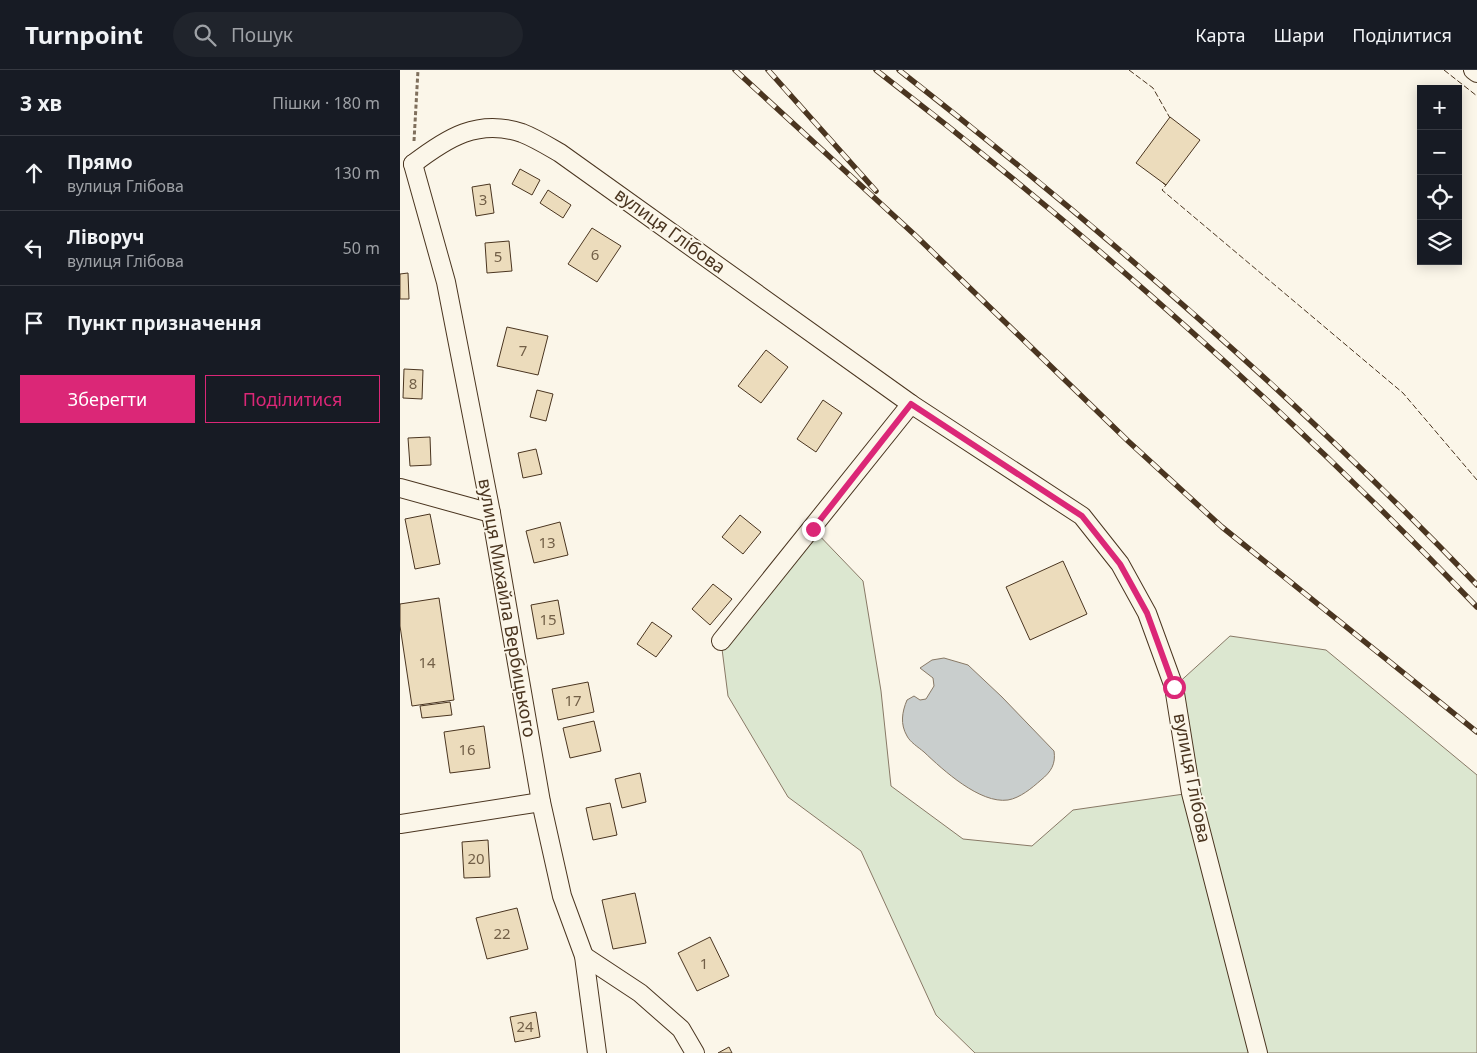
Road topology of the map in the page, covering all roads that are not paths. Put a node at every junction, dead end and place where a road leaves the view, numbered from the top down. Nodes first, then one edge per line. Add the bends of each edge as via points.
1 (1473, 70) edge
2 (1477, 74) edge
3 (406, 161) edge
4 (911, 404) junction
5 (400, 488) edge
6 (491, 513) junction
7 (721, 641) dead end
8 (541, 802) junction
9 (400, 824) edge
10 (584, 956) junction
11 (597, 1053) edge
12 (695, 1053) edge
13 (1258, 1053) edge

1 - 2 street
3 - 4 street, вулиця Глібова via 481,127 522,133 560,152
3 - 6 street, вулиця Михайла Вербицького via 446,282
4 - 7 street
4 - 13 street, вулиця Глібова via 1082,516 1120,564 1143,605 1174,687 1191,793
5 - 6 street
6 - 8 street, вулиця Михайла Вербицького
8 - 9 street
8 - 10 street, вулиця Михайла Вербицького via 562,896
10 - 11 street, вулиця Михайла Вербицького
10 - 12 street via 640,993 681,1030

